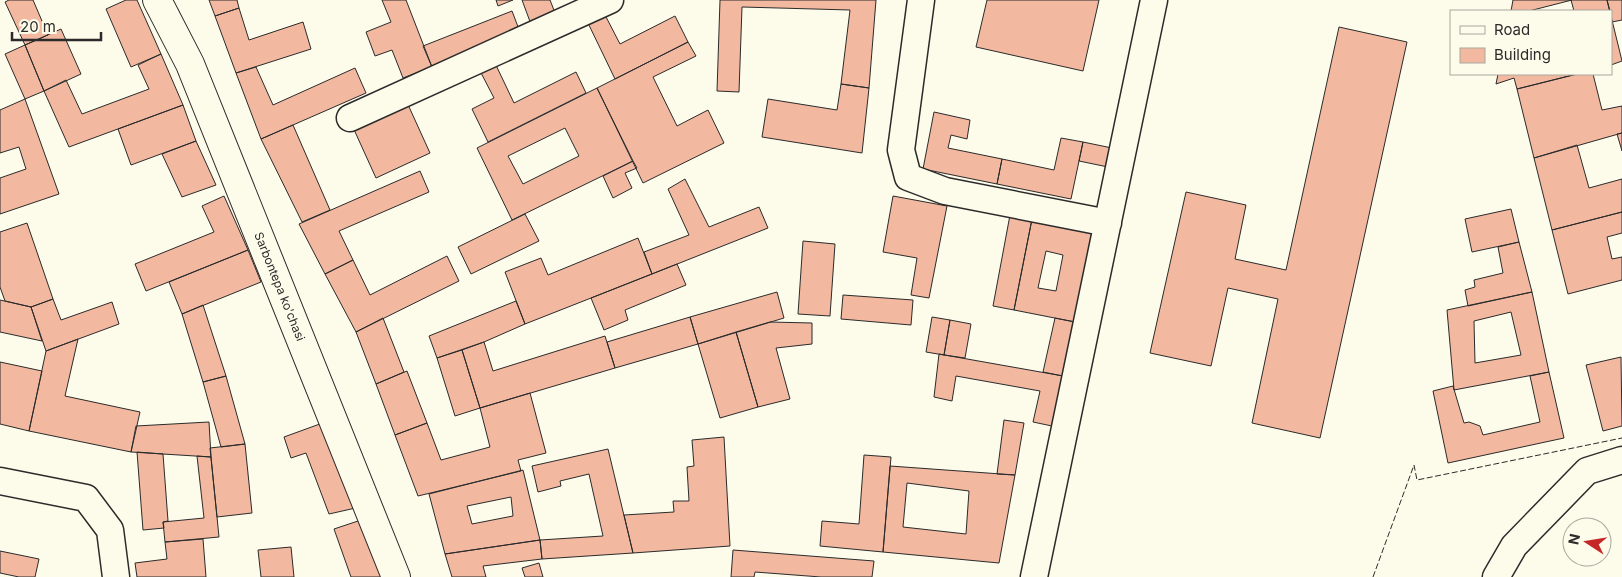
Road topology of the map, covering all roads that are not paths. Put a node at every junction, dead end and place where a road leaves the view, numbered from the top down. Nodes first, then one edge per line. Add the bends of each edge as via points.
1 (158, 0) edge
2 (610, 0) edge
3 (921, 0) edge
4 (1154, 0) edge
5 (350, 118) dead end
6 (1108, 223) junction
7 (1622, 460) edge
8 (0, 481) edge
9 (116, 577) edge
10 (396, 577) edge
11 (1034, 577) edge
12 (1496, 577) edge

1 - 10 street, Sarbontepa ko'chasi via 194,73
2 - 5 street
3 - 6 street via 901,150 908,177 945,191
4 - 6 street
6 - 11 street
7 - 12 street via 1587,471 1514,546
8 - 9 street via 86,498 110,530

